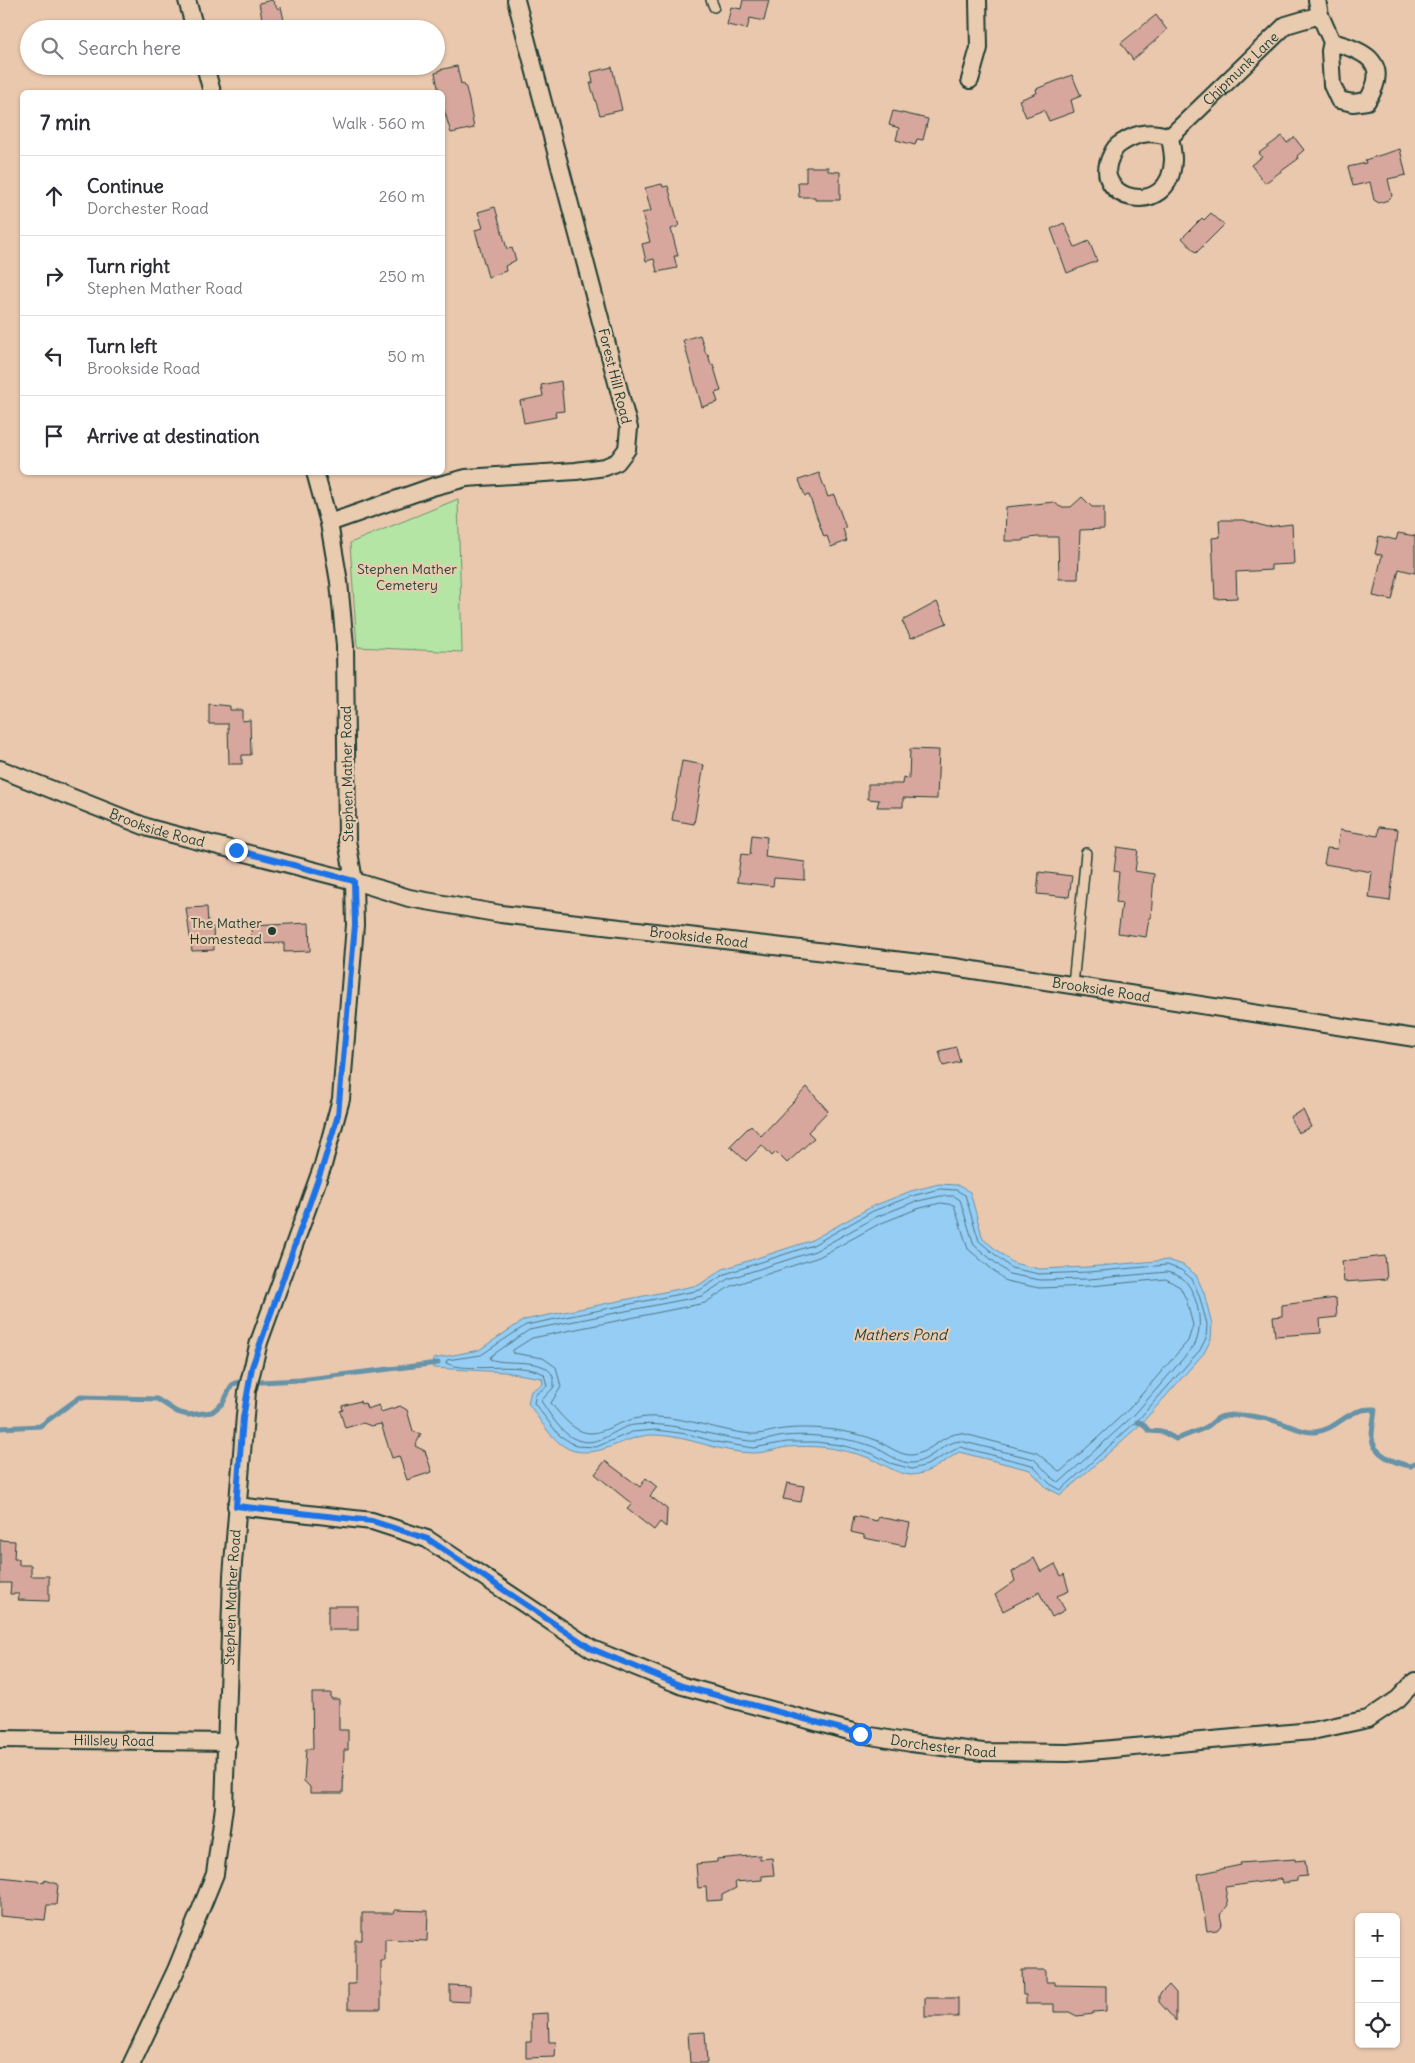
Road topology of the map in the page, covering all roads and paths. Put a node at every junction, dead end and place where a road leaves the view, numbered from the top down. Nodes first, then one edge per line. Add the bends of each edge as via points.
1 (187, 0) edge
2 (516, 0) edge
3 (978, 0) edge
4 (1319, 8) edge
5 (192, 20) edge
6 (1332, 42) dead end
7 (207, 75) edge
8 (970, 80) dead end
9 (211, 90) edge
10 (1170, 137) junction
11 (316, 475) edge
12 (328, 523) junction
13 (0, 769) edge
14 (1086, 853) dead end
15 (354, 881) junction
16 (1073, 985) junction
17 (1415, 1038) edge
18 (236, 1506) junction
19 (1415, 1682) edge
20 (0, 1739) edge
21 (228, 1742) junction
22 (132, 2063) edge

1 - 5 street
2 - 12 street, Forest Hill Road via 629,428 627,449 617,462 605,467 466,478
3 - 8 street via 979,48
4 - 6 street, Chipmunk Lane
4 - 10 street, Chipmunk Lane via 1286,25
7 - 9 street
10 - 10 street via 1173,160 1168,182 1156,193 1142,199 1122,195 1111,184 1107,163 1115,146 1141,133 1155,132
11 - 12 street, Stephen Mather Road
12 - 15 street, Stephen Mather Road via 339,582 344,646 347,840
13 - 15 street, Brookside Road via 149,828
14 - 16 lane
15 - 16 street, Brookside Road via 409,898 501,914 945,966
15 - 18 street, Stephen Mather Road via 355,925 338,1115 252,1367 243,1418
16 - 17 street, Brookside Road
18 - 19 street, Dorchester Road via 372,1521 428,1539 592,1649 682,1686 860,1734 911,1743 983,1752 1068,1753 1312,1731 1368,1719 1398,1700
18 - 21 street, Stephen Mather Road
20 - 21 street, Hillsley Road
21 - 22 street, Stephen Mather Road via 215,1874 176,1970

